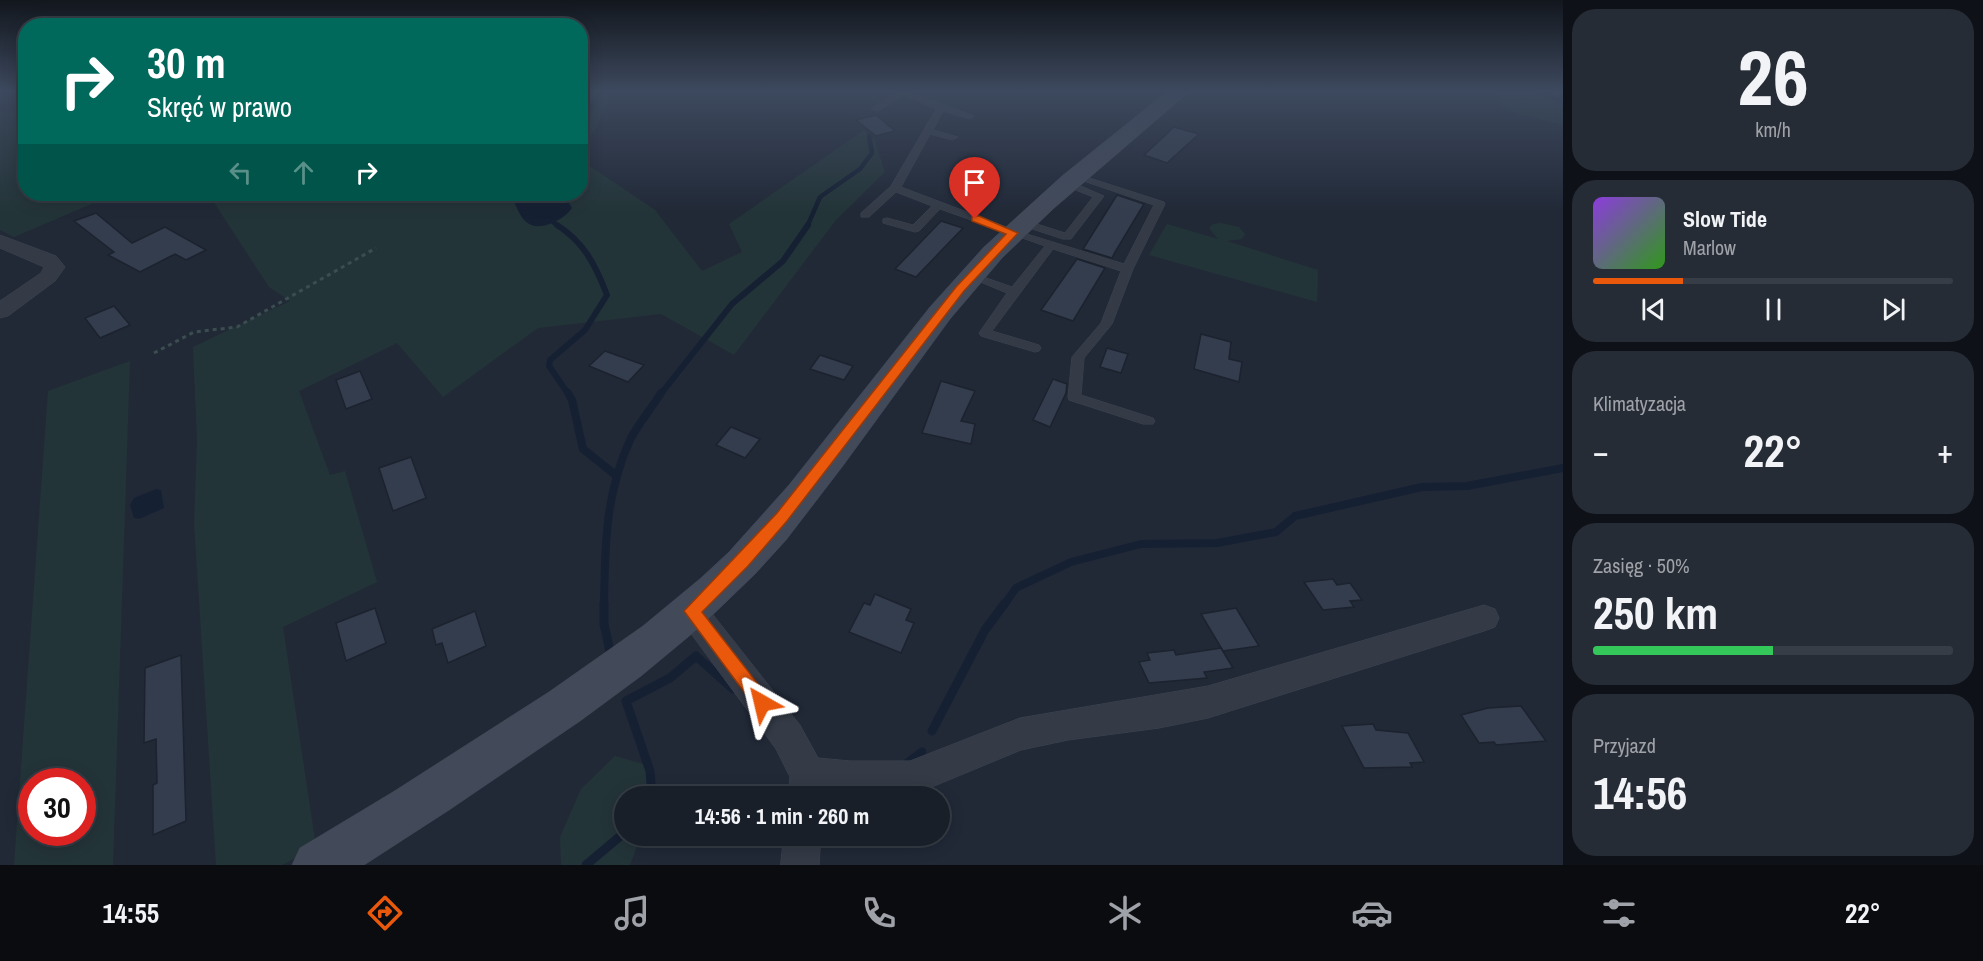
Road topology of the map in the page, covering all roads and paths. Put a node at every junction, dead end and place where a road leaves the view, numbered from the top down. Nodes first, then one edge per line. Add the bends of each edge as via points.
1 (928, 131) edge
2 (930, 131) edge
3 (1132, 131) edge
4 (953, 137) dead end
5 (1073, 181) junction
6 (895, 188) junction
7 (938, 204) junction
8 (865, 215) dead end
9 (887, 221) dead end
10 (1018, 228) junction
11 (0, 242) edge
12 (1052, 244) junction
13 (376, 248) dead end
14 (1127, 269) junction
15 (972, 276) junction
16 (1014, 292) junction
17 (0, 311) edge
18 (1035, 348) dead end
19 (154, 352) dead end
20 (1149, 421) dead end
21 (692, 611) junction
22 (1484, 618) dead end
23 (807, 786) edge
24 (802, 846) edge
25 (317, 865) edge
26 (800, 865) edge

1 - 6 lane
2 - 4 lane
3 - 5 street
5 - 10 street
5 - 14 lane via 1160,204
6 - 7 lane
6 - 8 lane
7 - 9 lane via 915,229
7 - 10 lane
10 - 12 lane
10 - 15 street
11 - 17 street via 49,260 55,267 48,277
12 - 14 lane
12 - 16 lane
13 - 19 path via 237,327 194,332
14 - 20 lane via 1106,324 1078,357 1074,397
15 - 16 lane
15 - 21 street via 782,517
16 - 18 lane via 985,333
21 - 23 street via 788,737
21 - 25 street via 586,693
22 - 23 street via 1208,702 1020,734 910,779 850,779
24 - 26 street

